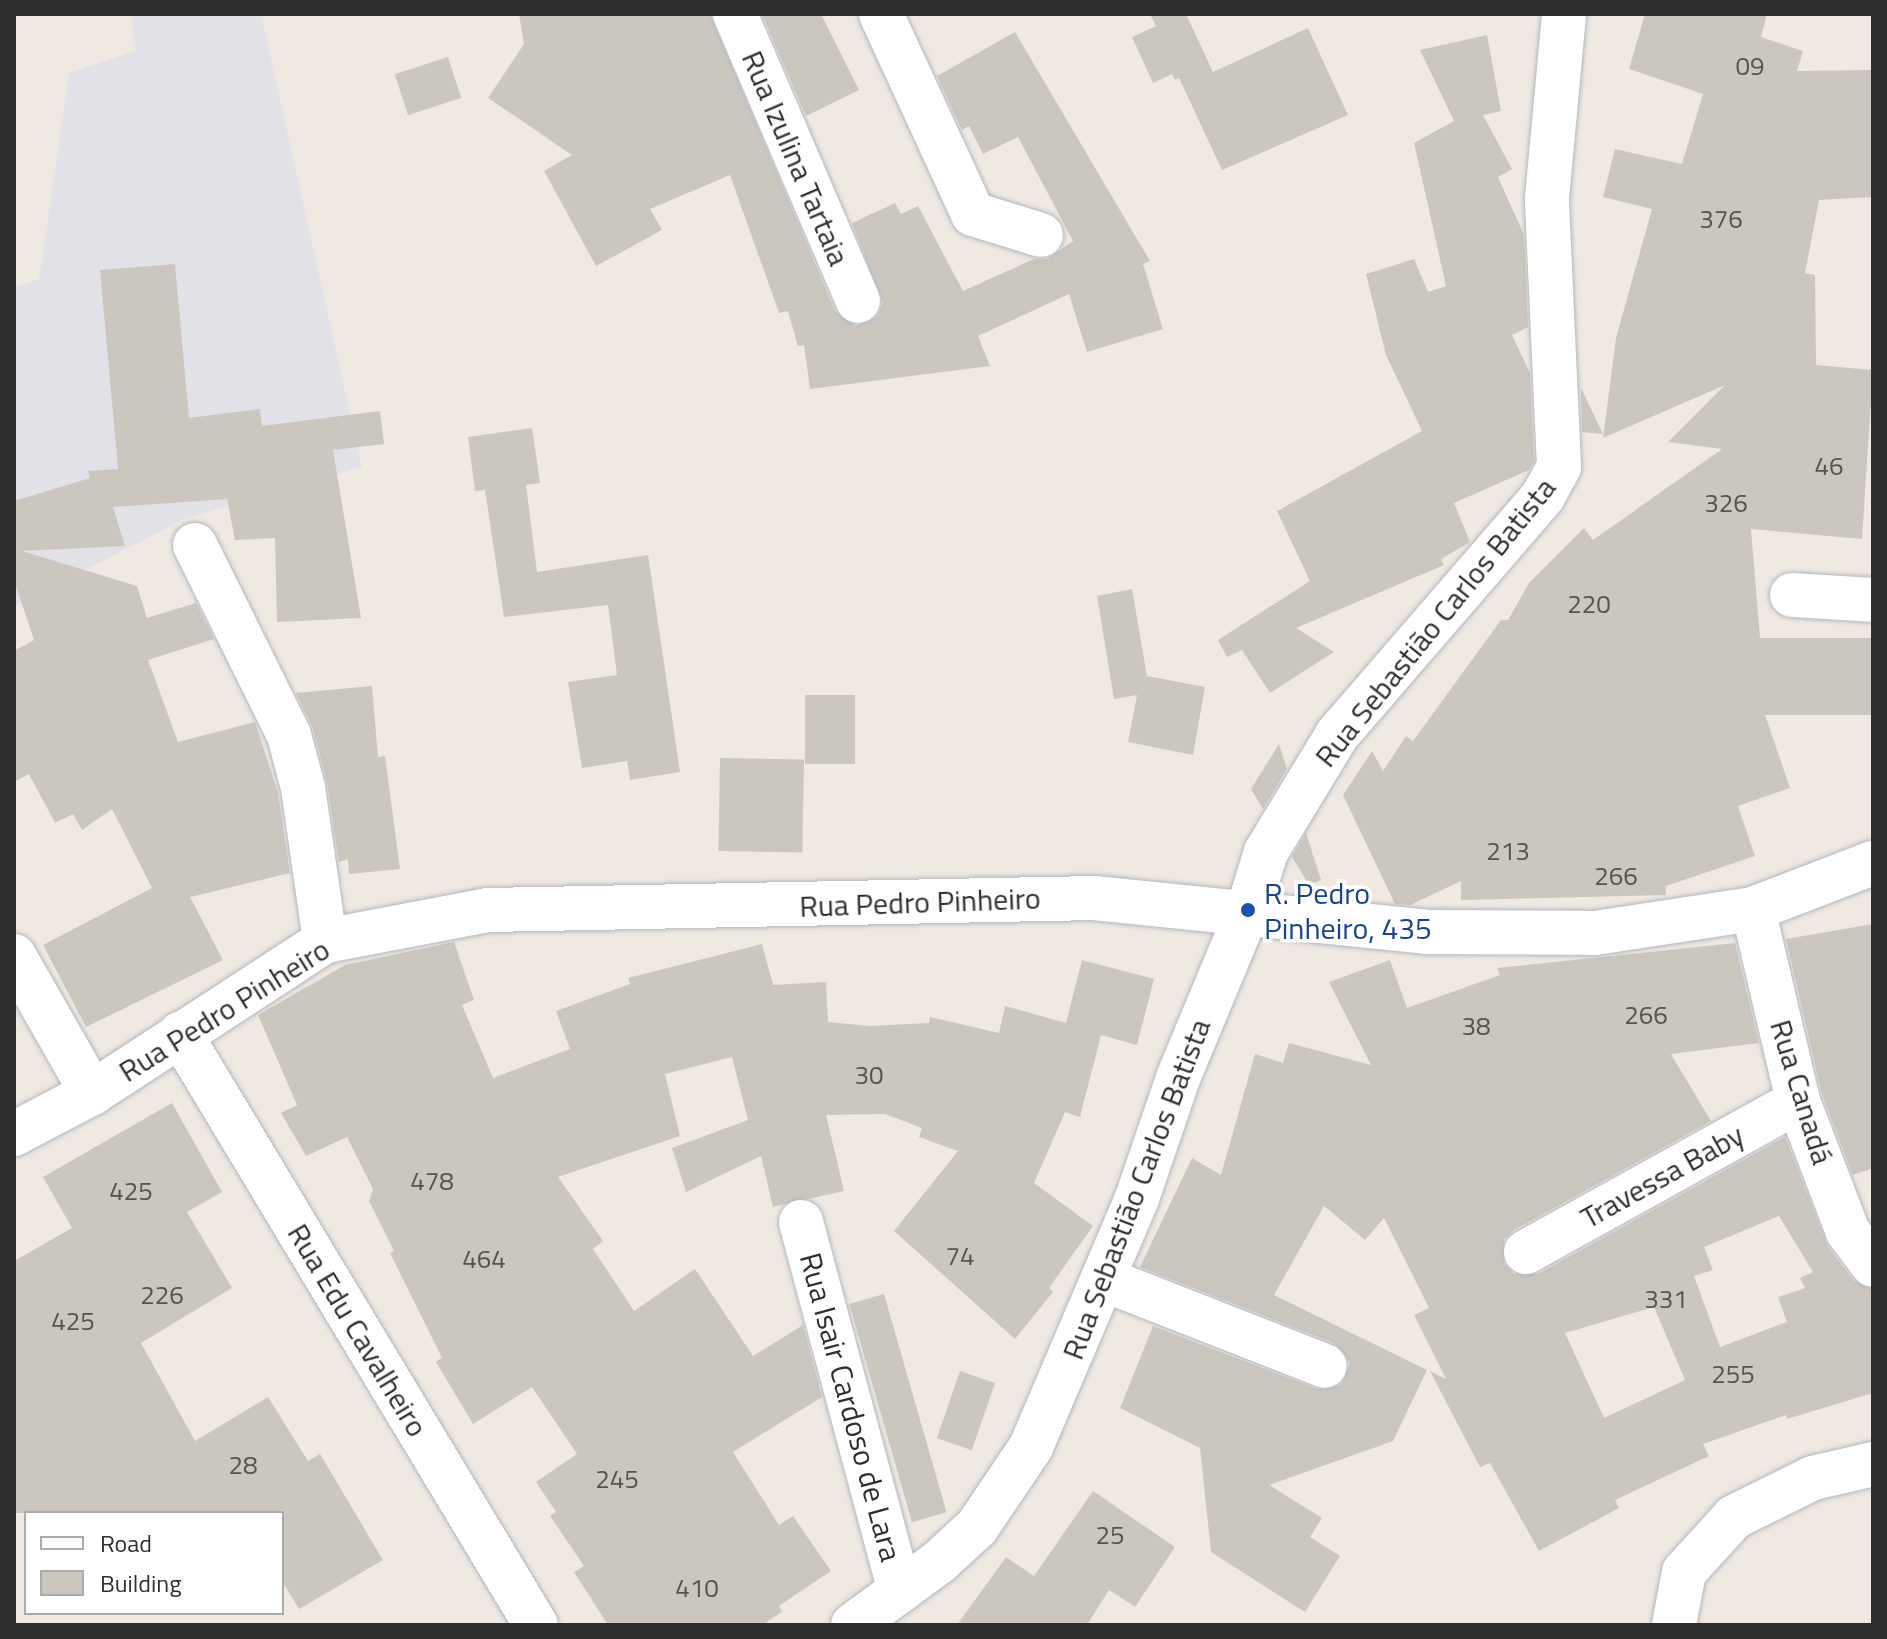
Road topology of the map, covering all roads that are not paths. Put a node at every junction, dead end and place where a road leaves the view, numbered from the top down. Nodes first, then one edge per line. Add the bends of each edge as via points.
1 (735, 14) edge
2 (881, 14) edge
3 (1564, 14) edge
4 (1041, 235) dead end
5 (858, 301) dead end
6 (195, 545) dead end
7 (1792, 595) dead end
8 (1873, 600) edge
9 (1873, 863) edge
10 (1753, 909) junction
11 (1248, 910) junction
12 (325, 941) junction
13 (14, 956) edge
14 (180, 1034) junction
15 (92, 1093) junction
16 (1798, 1101) junction
17 (14, 1134) edge
18 (801, 1222) dead end
19 (1526, 1252) dead end
20 (1873, 1265) edge
21 (1103, 1279) junction
22 (1325, 1366) dead end
23 (1873, 1464) edge
24 (900, 1591) junction
25 (536, 1625) edge
26 (853, 1625) edge
27 (1674, 1625) edge

1 - 5 street, Rua Izulina Tartaia
2 - 4 street via 973,214
3 - 11 street, Rua Sebastião Carlos Batista via 1547,198 1559,467 1543,496 1337,735 1266,852
6 - 12 street via 289,735 303,788
7 - 8 street
9 - 10 street, Rua Pedro Pinheiro
10 - 11 street, Rua Pedro Pinheiro via 1595,933 1426,932
10 - 16 street, Rua Canadá
11 - 12 street, Rua Pedro Pinheiro via 1094,898 488,910
11 - 21 street, Rua Sebastião Carlos Batista
12 - 14 street, Rua Pedro Pinheiro
13 - 15 street
14 - 15 street, Rua Pedro Pinheiro
14 - 25 street, Rua Edu Cavalheiro
15 - 17 street, Rua Pedro Pinheiro
16 - 19 street, Travessa Baby
16 - 20 street, Rua Canadá via 1848,1232
18 - 24 street, Rua Isair Cardoso de Lara
21 - 22 street
21 - 24 street, Rua Sebastião Carlos Batista via 1031,1447 977,1527
23 - 27 street via 1813,1478 1734,1517 1684,1572
24 - 26 street, Rua Sebastião Carlos Batista

